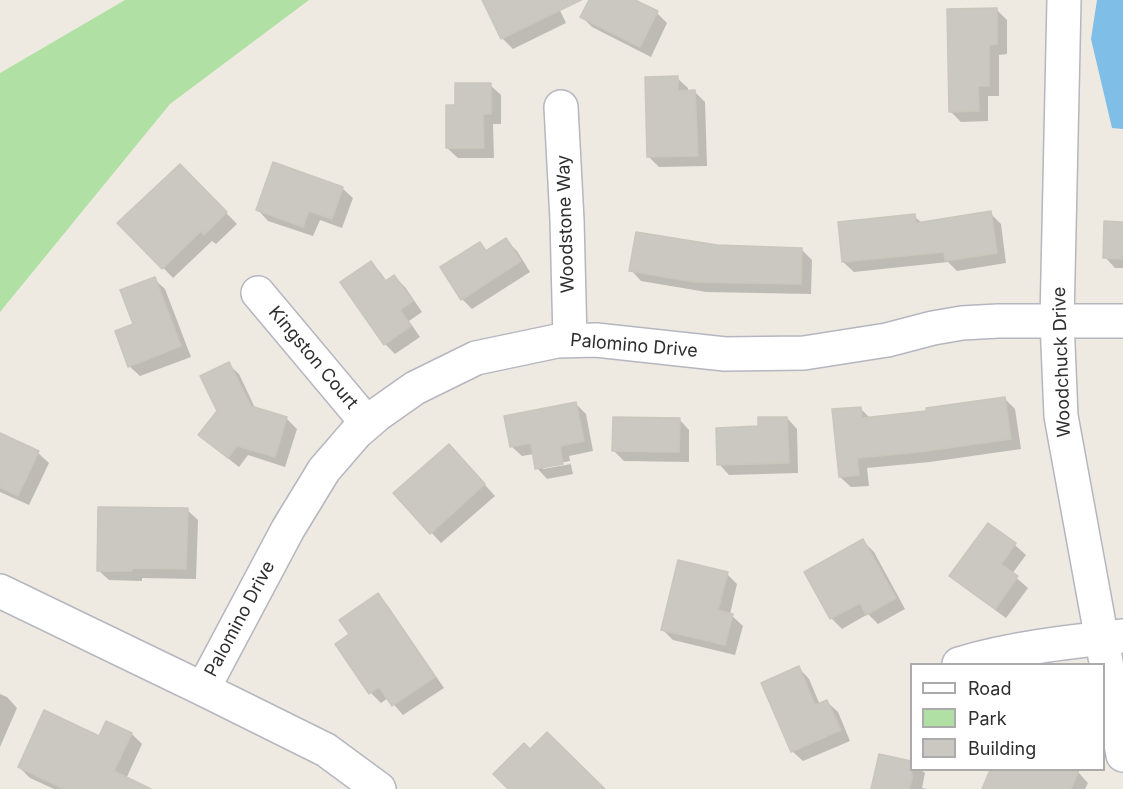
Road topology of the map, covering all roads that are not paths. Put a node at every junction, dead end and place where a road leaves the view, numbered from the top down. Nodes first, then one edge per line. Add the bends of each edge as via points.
1 (1064, 0) edge
2 (561, 107) dead end
3 (258, 293) dead end
4 (1057, 321) junction
5 (1123, 321) edge
6 (570, 340) junction
7 (367, 423) junction
8 (0, 591) edge
9 (1112, 637) edge
10 (963, 663) edge
11 (203, 689) junction
12 (1123, 755) edge
13 (379, 789) edge

1 - 4 street, Woodchuck Drive
2 - 6 street, Woodstone Way
3 - 7 street, Kingston Court
4 - 5 street, Palomino Drive
4 - 6 street, Palomino Drive via 962,323 804,353 724,354
4 - 9 street, Woodchuck Drive via 1061,416
6 - 7 street, Palomino Drive via 476,358 416,388
7 - 11 street, Palomino Drive via 324,470
8 - 11 street
9 - 10 street via 1046,645
9 - 12 street, Woodchuck Drive
11 - 13 street via 326,750

